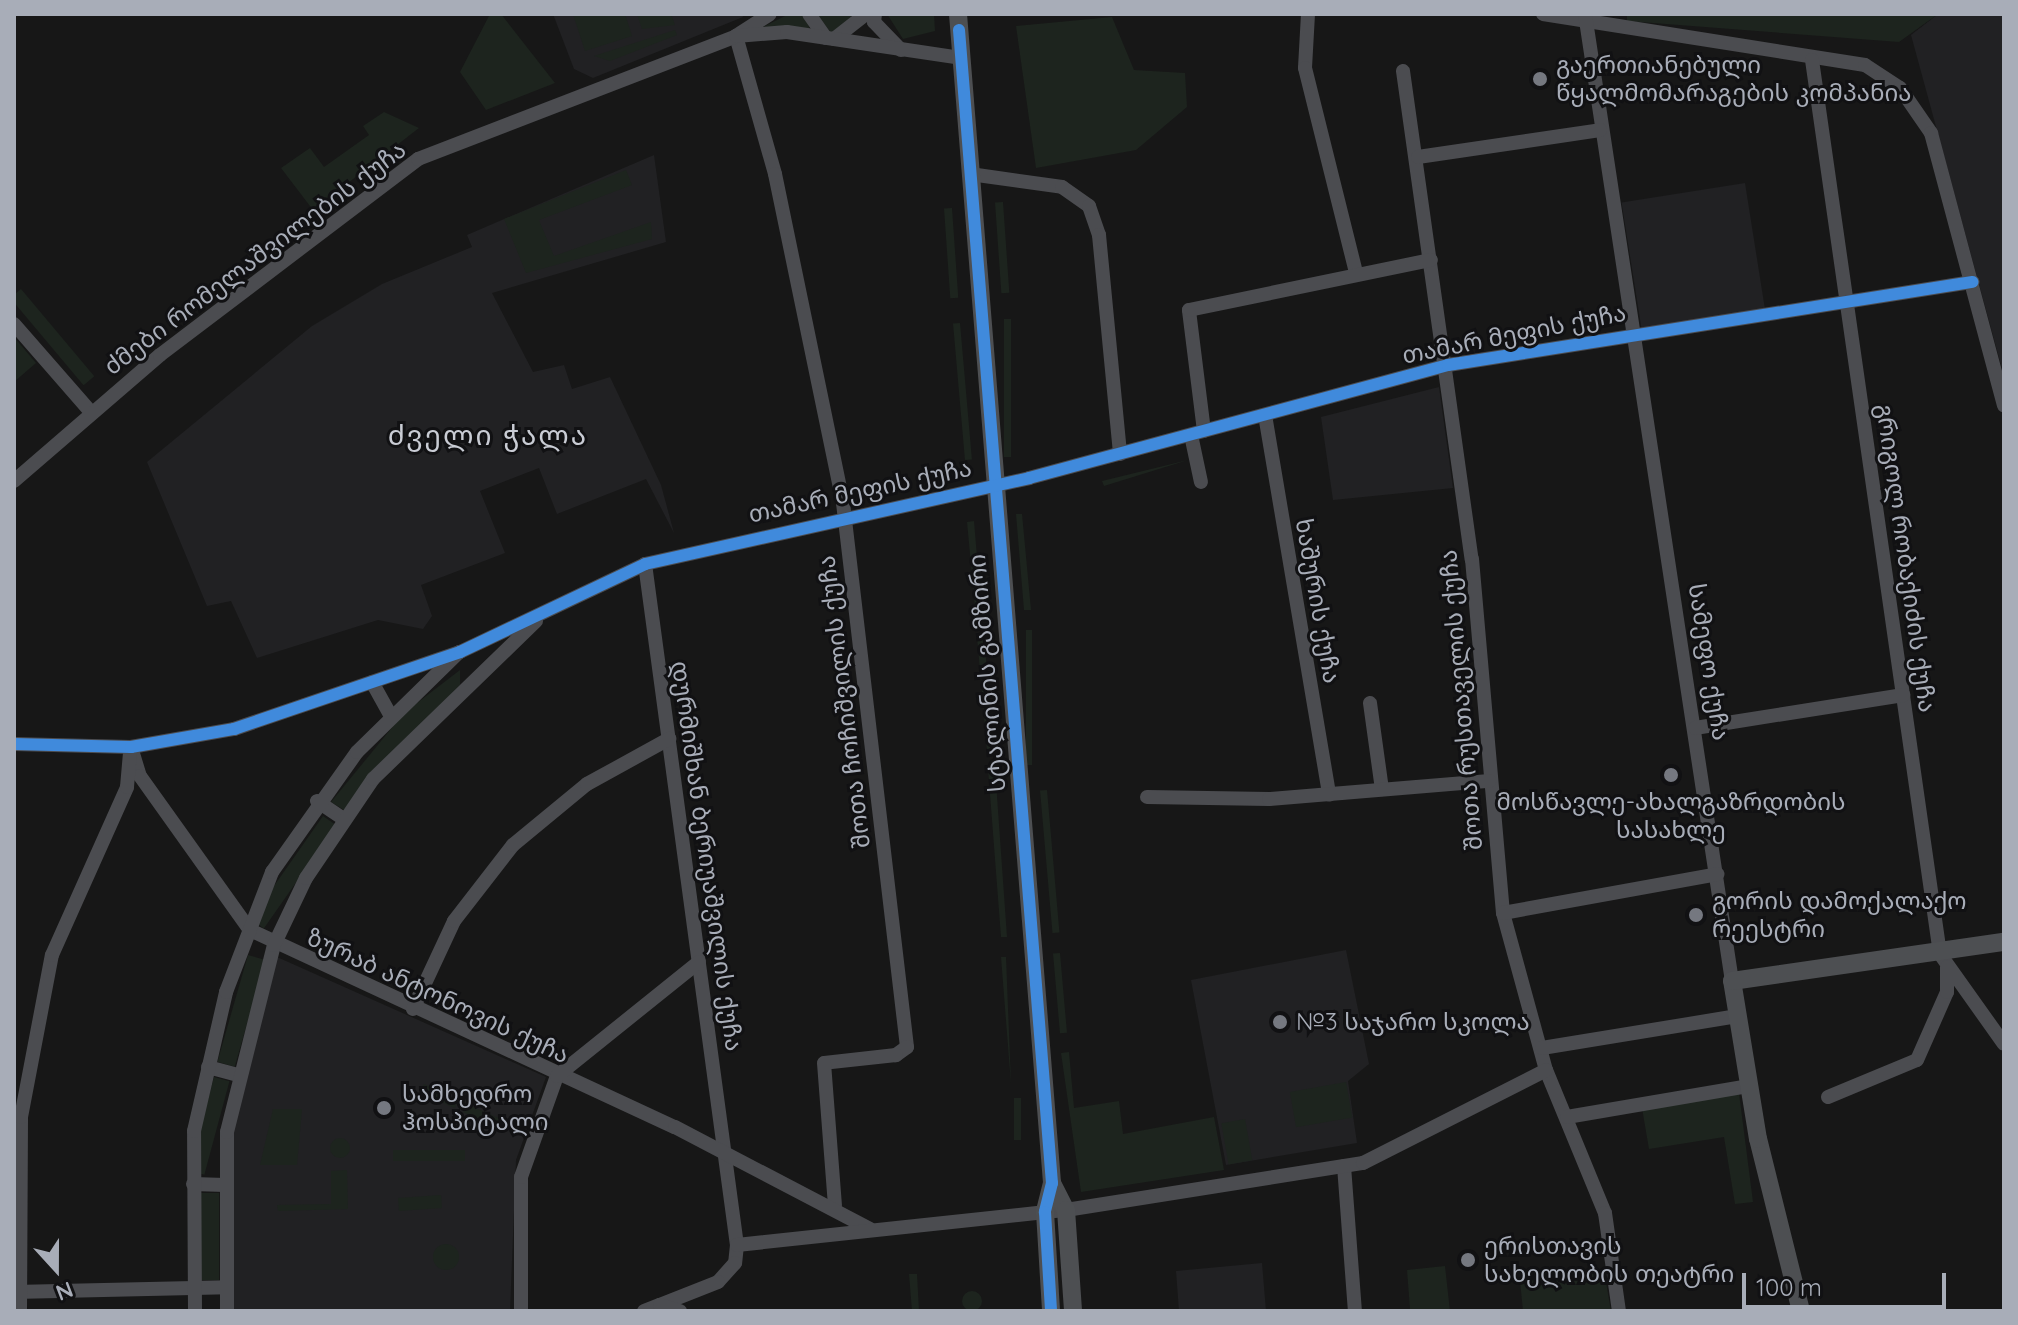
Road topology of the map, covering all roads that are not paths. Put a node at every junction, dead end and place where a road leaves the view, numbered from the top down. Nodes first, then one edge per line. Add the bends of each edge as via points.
1 (770, 14) edge
2 (809, 14) edge
3 (1308, 14) edge
4 (1543, 14) edge
5 (1586, 16) edge
6 (866, 17) edge
7 (958, 22) edge
8 (736, 36) junction
9 (830, 39) junction
10 (904, 53) junction
11 (962, 58) junction
12 (1812, 60) junction
13 (1403, 71) dead end
14 (1600, 130) junction
15 (1418, 157) junction
16 (970, 174) junction
17 (1431, 260) junction
18 (1356, 273) junction
19 (1972, 282) junction
20 (1847, 301) junction
21 (14, 324) edge
22 (1632, 334) junction
23 (1448, 365) junction
24 (2004, 405) edge
25 (90, 411) junction
26 (1265, 415) junction
27 (1197, 433) junction
28 (1120, 454) junction
29 (14, 481) edge
30 (1201, 482) dead end
31 (993, 485) junction
32 (844, 518) junction
33 (645, 564) junction
34 (551, 608) junction
35 (460, 652) junction
36 (473, 676) junction
37 (372, 682) junction
38 (1903, 695) junction
39 (1370, 703) dead end
40 (390, 715) junction
41 (1695, 728) junction
42 (669, 739) junction
43 (14, 744) edge
44 (131, 747) junction
45 (1489, 781) junction
46 (1382, 789) junction
47 (1329, 795) junction
48 (1147, 797) dead end
49 (317, 801) junction
50 (342, 818) junction
51 (1717, 874) junction
52 (1503, 913) junction
53 (250, 930) junction
54 (2004, 942) edge
55 (274, 945) junction
56 (1943, 960) junction
57 (699, 962) junction
58 (1732, 981) junction
59 (413, 1009) junction
60 (1737, 1016) junction
61 (2001, 1040) edge
62 (1542, 1048) junction
63 (208, 1067) junction
64 (1546, 1070) junction
65 (238, 1075) junction
66 (557, 1076) junction
67 (1749, 1086) junction
68 (1828, 1097) dead end
69 (1568, 1119) junction
70 (725, 1154) junction
71 (1344, 1166) junction
72 (1052, 1183) junction
73 (193, 1184) junction
74 (225, 1185) junction
75 (835, 1206) junction
76 (1066, 1210) junction
77 (1045, 1212) junction
78 (870, 1229) junction
79 (737, 1245) junction
80 (227, 1287) junction
81 (194, 1288) junction
82 (17, 1292) edge
83 (690, 1304) edge
84 (660, 1305) junction
85 (20, 1311) edge
86 (195, 1311) edge
87 (227, 1311) edge
88 (521, 1311) edge
89 (644, 1311) edge
90 (680, 1311) edge
91 (1051, 1311) edge
92 (1073, 1311) edge
93 (1355, 1311) edge
94 (1619, 1311) edge
95 (1801, 1311) edge

1 - 8 street
2 - 9 street
3 - 18 street via 1305,68
4 - 5 street
5 - 12 street
5 - 14 street, სამეფო ქუჩა
6 - 9 street
6 - 10 street
7 - 11 main road, სტალინის გამზირი
8 - 9 street, ძმები რომელაშვილების ქუჩა
8 - 25 street, ძმები რომელაშვილების ქუჩა via 412,162
8 - 32 street, შოთა ჩოჩიშვილის ქუჩა via 786,221
9 - 10 street, ძმები რომელაშვილების ქუჩა
10 - 11 street, ძმები რომელაშვილების ქუჩა
11 - 16 main road, სტალინის გამზირი
12 - 19 street via 1865,65 1900,88 1931,133
12 - 20 street, გრიგოლ რობაქიძის ქუჩა
13 - 15 street, შოთა რუსთაველის ქუჩა
14 - 15 street
14 - 22 street, სამეფო ქუჩა
15 - 17 street, შოთა რუსთაველის ქუჩა
16 - 28 street via 1062,187 1089,206 1099,235
16 - 31 main road, სტალინის გამზირი
17 - 18 street
17 - 23 street, შოთა რუსთაველის ქუჩა
18 - 27 street via 1189,310
19 - 20 street, თამარ მეფის ქუჩა
19 - 24 street
20 - 22 street, თამარ მეფის ქუჩა
20 - 38 street, გრიგოლ რობაქიძის ქუჩა
21 - 25 street
22 - 23 street, თამარ მეფის ქუჩა
22 - 41 street, სამეფო ქუჩა
23 - 26 street, თამარ მეფის ქუჩა
23 - 45 street, შოთა რუსთაველის ქუჩა
25 - 29 street, ძმები რომელაშვილების ქუჩა
26 - 27 street, თამარ მეფის ქუჩა
26 - 47 street, ხაშურის ქუჩა
27 - 28 street, თამარ მეფის ქუჩა
27 - 30 street
28 - 31 street, თამარ მეფის ქუჩა
31 - 32 street, თამარ მეფის ქუჩა
31 - 72 main road, სტალინის გამზირი
32 - 33 street, თამარ მეფის ქუჩა
32 - 75 street, შოთა ჩოჩიშვილის ქუჩა via 907,1047 896,1055 824,1063
33 - 34 street, თამარ მეფის ქუჩა
33 - 42 street, დურმიშხან ბერიუაშვილის ქუჩა
34 - 35 street, თამარ მეფის ქუჩა
34 - 36 street
35 - 36 street
35 - 37 street, თამარ მეფის ქუჩა
35 - 40 street
36 - 50 street
37 - 40 street
37 - 44 street, თამარ მეფის ქუჩა via 234,729
38 - 41 street
38 - 56 street, გრიგოლ რობაქიძის ქუჩა
39 - 46 street
40 - 49 street
41 - 51 street, სამეფო ქუჩა
42 - 57 street, დურმიშხან ბერიუაშვილის ქუჩა
42 - 59 street via 587,784 513,845 454,921
43 - 44 street, თამარ მეფის ქუჩა
44 - 53 street, ზურაბ ანტონოვის ქუჩა via 140,776
44 - 82 street via 127,787 52,955 21,1117
45 - 46 street
45 - 52 street, შოთა რუსთაველის ქუჩა
46 - 47 street
47 - 48 street
49 - 50 street
49 - 53 street via 272,872
50 - 55 street
51 - 52 street
51 - 58 street, სამეფო ქუჩა
52 - 62 street, შოთა რუსთაველის ქუჩა
53 - 55 street, ზურაბ ანტონოვის ქუჩა
53 - 63 street
54 - 56 main road
55 - 59 street, ზურაბ ანტონოვის ქუჩა
55 - 65 street
56 - 58 main road
56 - 61 street, გრიგოლ რობაქიძის ქუჩა
56 - 68 street via 1947,992 1917,1060
57 - 66 street
57 - 70 street, დურმიშხან ბერიუაშვილის ქუჩა
58 - 60 main road, სამეფო ქუჩა
59 - 66 street, ზურაბ ანტონოვის ქუჩა
60 - 62 street
60 - 67 main road, სამეფო ქუჩა
62 - 64 street, შოთა რუსთაველის ქუჩა
63 - 65 street
63 - 73 street via 194,1131
64 - 69 street, შოთა რუსთაველის ქუჩა
64 - 71 street via 1395,1150
65 - 74 street
66 - 70 street, ზურაბ ანტონოვის ქუჩა
66 - 88 street via 521,1177
67 - 69 street
67 - 95 main road, სამეფო ქუჩა
69 - 94 street, შოთა რუსთაველის ქუჩა via 1605,1213
70 - 75 street, ზურაბ ანტონოვის ქუჩა
70 - 79 street
71 - 76 street
71 - 93 street
72 - 76 main road, სტალინის გამზირი
72 - 77 main road, სტალინის გამზირი
73 - 74 street
73 - 81 street
74 - 80 street
75 - 78 street, ზურაბ ანტონოვის ქუჩა
76 - 77 street
76 - 92 main road, სტალინის გამზირი
77 - 78 street
77 - 91 main road, სტალინის გამზირი
78 - 79 street
79 - 83 street via 732,1269
80 - 81 street
80 - 87 street
81 - 82 street
81 - 86 street
82 - 85 street
83 - 84 street
84 - 89 street
84 - 90 street

